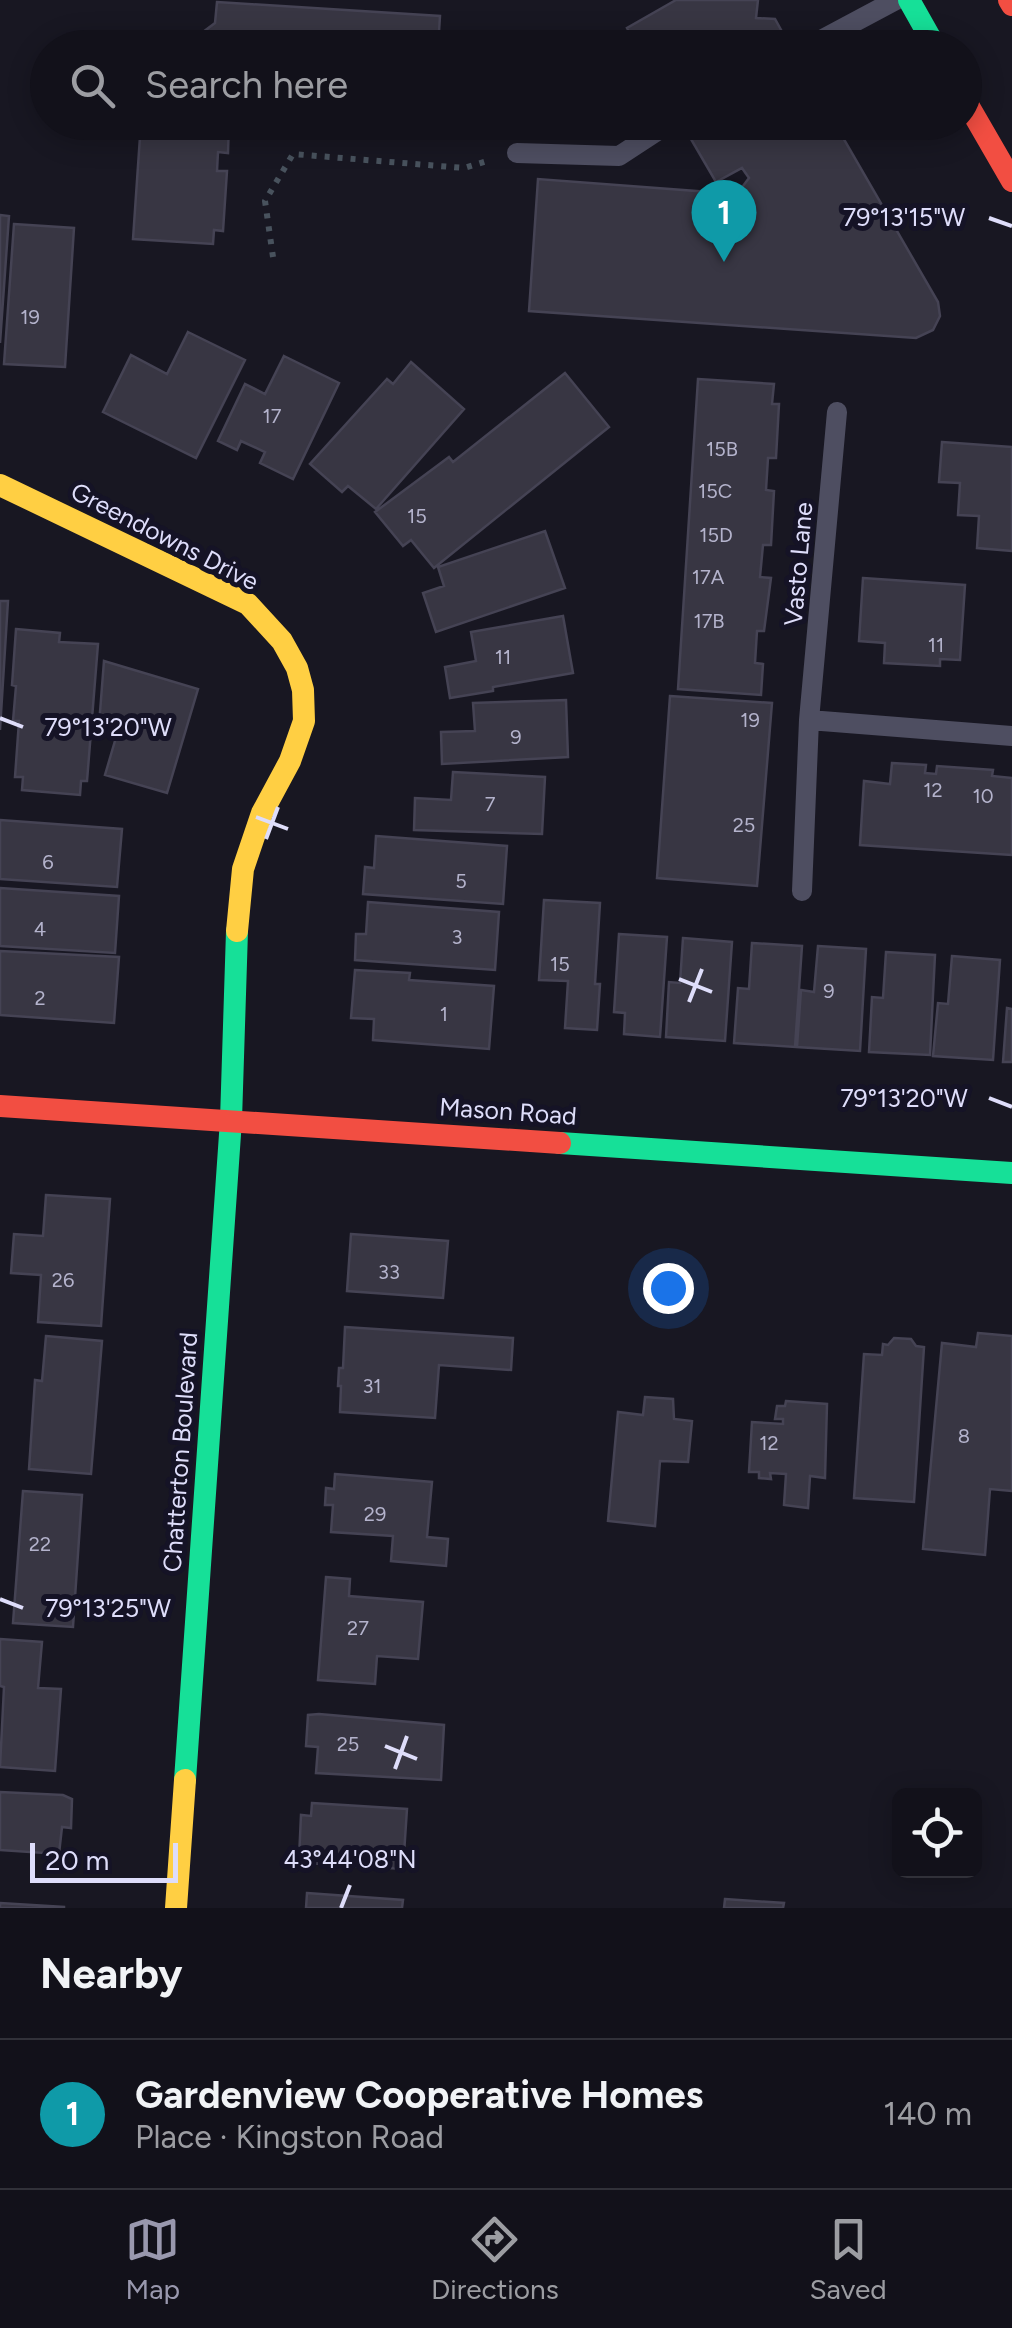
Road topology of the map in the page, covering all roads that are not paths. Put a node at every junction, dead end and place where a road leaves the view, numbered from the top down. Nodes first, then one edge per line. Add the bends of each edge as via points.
1 (896, 0) edge
2 (909, 0) edge
3 (840, 30) edge
4 (926, 30) edge
5 (982, 129) edge
6 (643, 140) edge
7 (517, 153) road end
8 (1012, 181) edge
9 (836, 412) dead end
10 (0, 486) edge
11 (809, 720) junction
12 (1012, 736) edge
13 (802, 891) dead end
14 (0, 1106) edge
15 (231, 1120) junction
16 (1012, 1173) edge
17 (176, 1908) edge

1 - 3 lane
2 - 4 street
5 - 8 street
6 - 7 lane via 619,156
9 - 11 lane, Vasto Lane
10 - 15 street, Greendowns Drive via 248,604 297,668 304,721 243,869
11 - 12 lane
11 - 13 lane, Vasto Lane
14 - 15 street, Mason Road
15 - 16 street, Mason Road
15 - 17 street, Chatterton Boulevard

